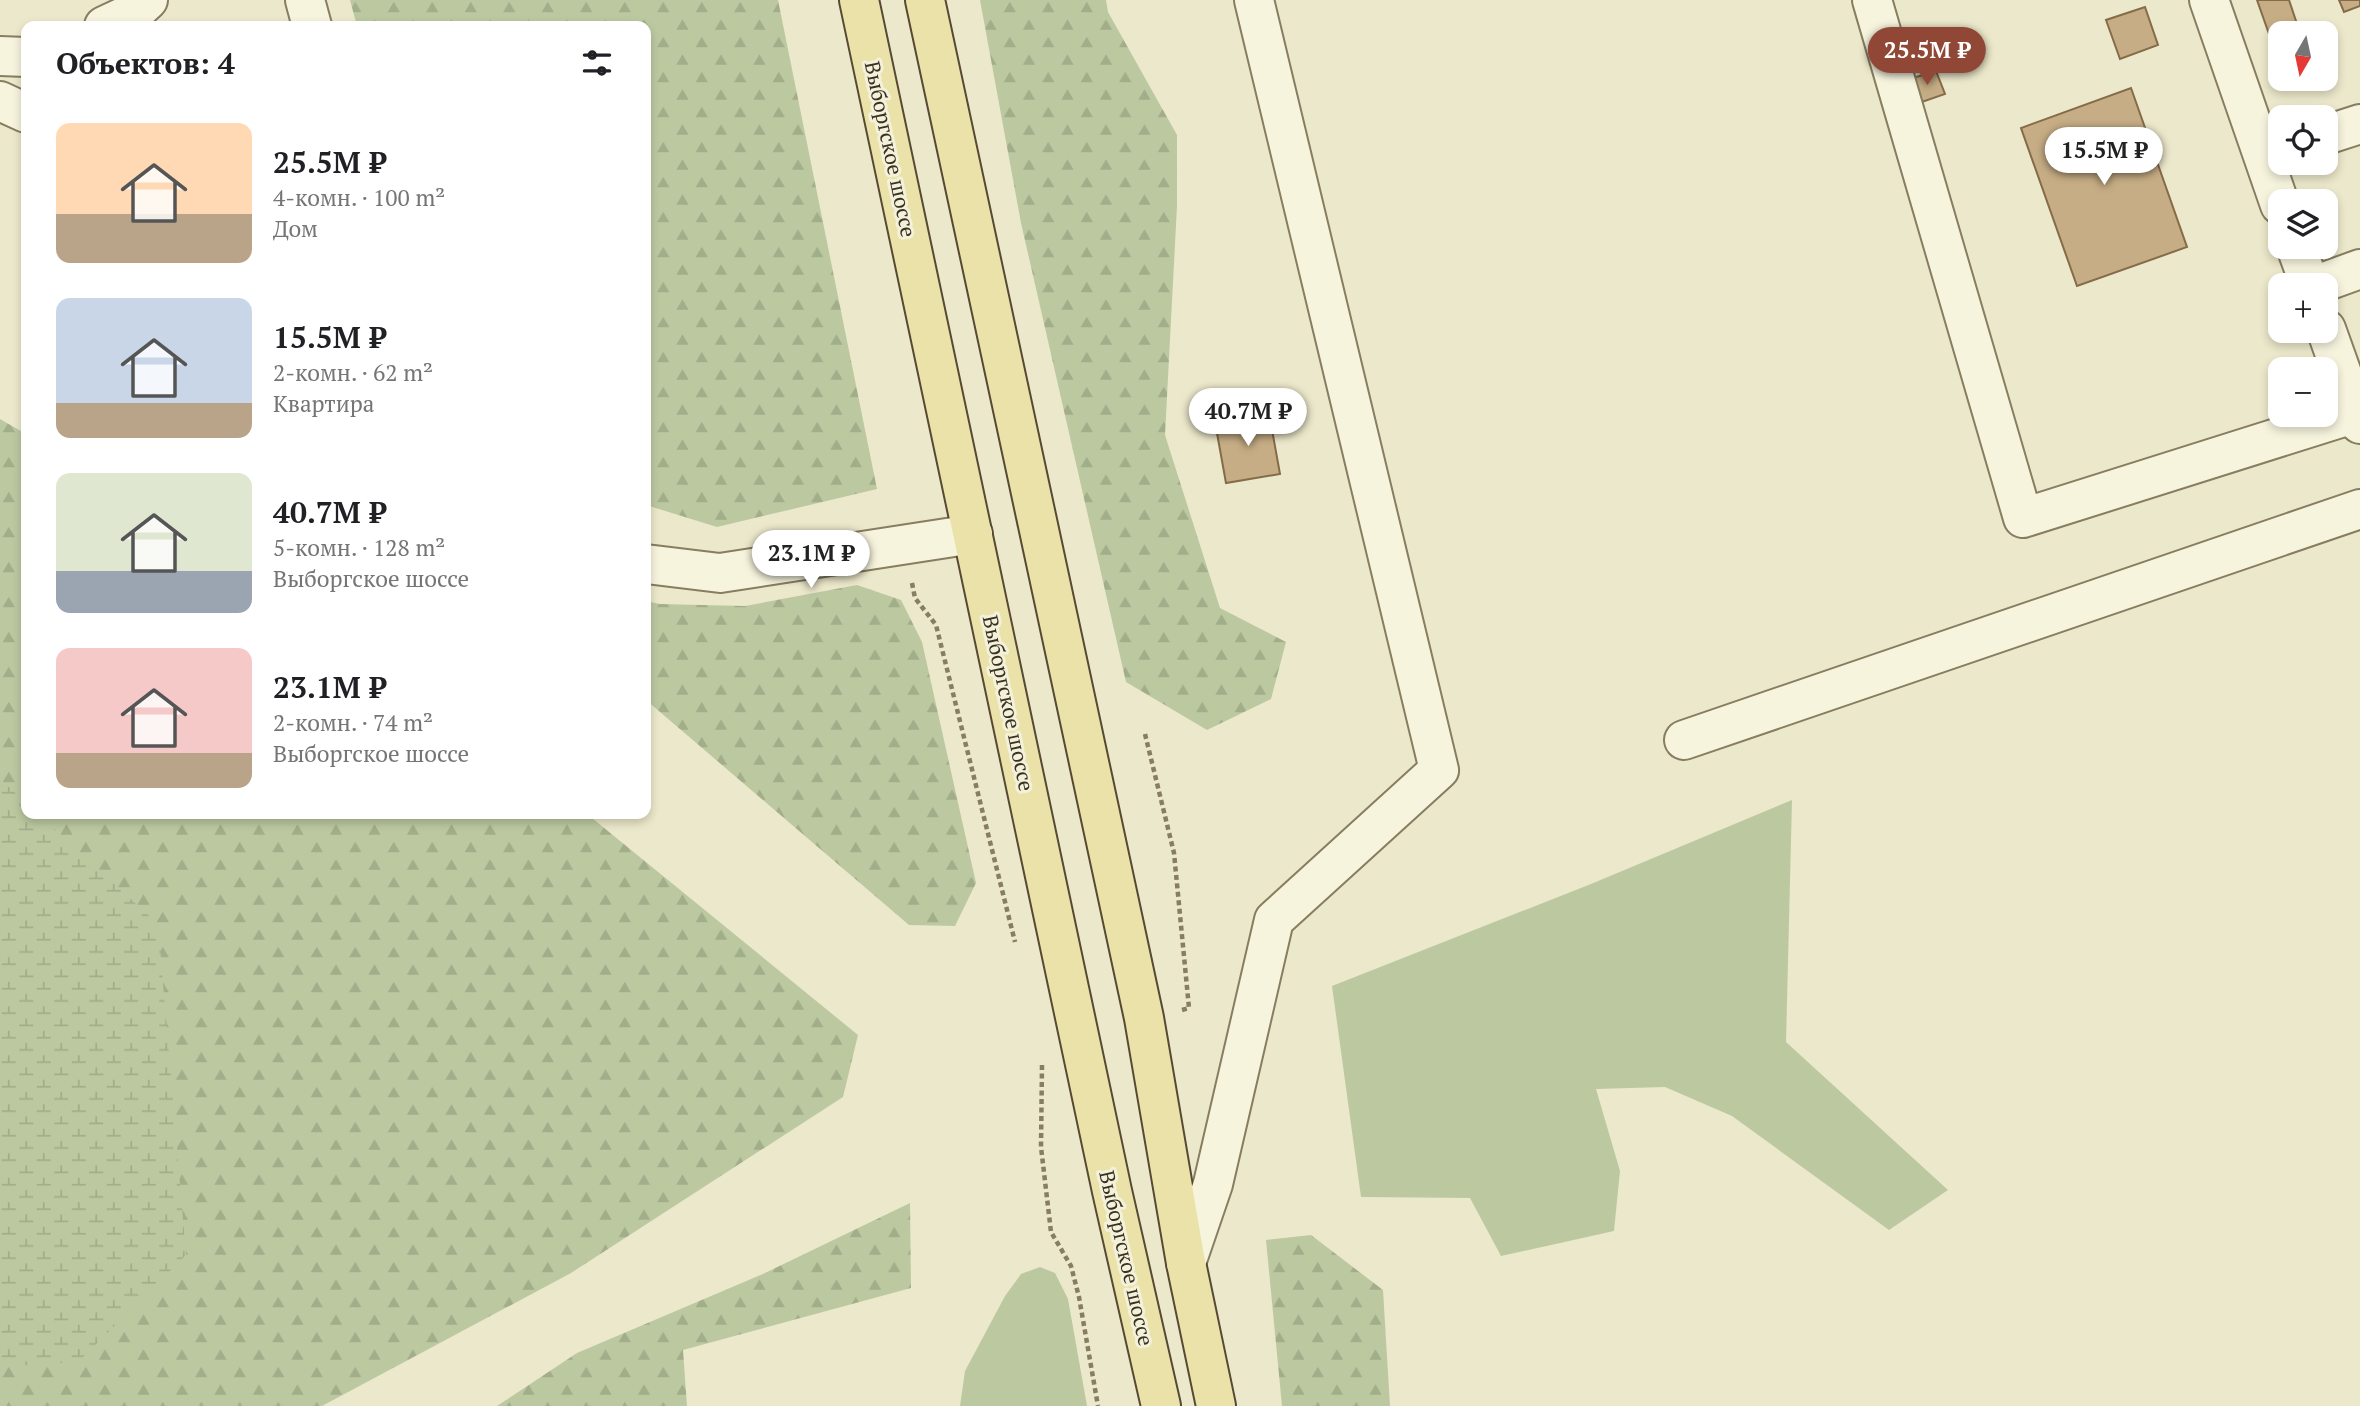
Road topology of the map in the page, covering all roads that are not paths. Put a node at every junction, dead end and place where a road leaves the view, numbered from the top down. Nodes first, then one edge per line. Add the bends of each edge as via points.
1 (148, 0) edge
2 (305, 0) edge
3 (859, 0) edge
4 (925, 0) edge
5 (1254, 0) edge
6 (1872, 0) edge
7 (2210, 0) edge
8 (115, 21) edge
9 (311, 21) edge
10 (0, 56) edge
11 (21, 57) edge
12 (0, 101) edge
13 (21, 111) edge
14 (2360, 124) edge
15 (2338, 131) edge
16 (2268, 145) edge
17 (2360, 269) edge
18 (2338, 277) edge
19 (2332, 343) edge
20 (2356, 404) edge
21 (2360, 509) edge
22 (973, 534) junction
23 (651, 565) edge
24 (1684, 740) dead end
25 (1186, 1263) junction
26 (1161, 1406) edge
27 (1216, 1406) edge

1 - 8 street
2 - 9 street
3 - 22 main road, Выборгское шоссе
4 - 25 main road via 1144,1018
5 - 25 street via 1439,770 1274,920 1213,1184
6 - 20 street via 2023,518
7 - 16 street
10 - 11 street
12 - 13 street
14 - 15 street
17 - 18 street
19 - 20 street
21 - 24 street
22 - 23 street via 720,573
22 - 26 main road, Выборгское шоссе
25 - 27 main road

